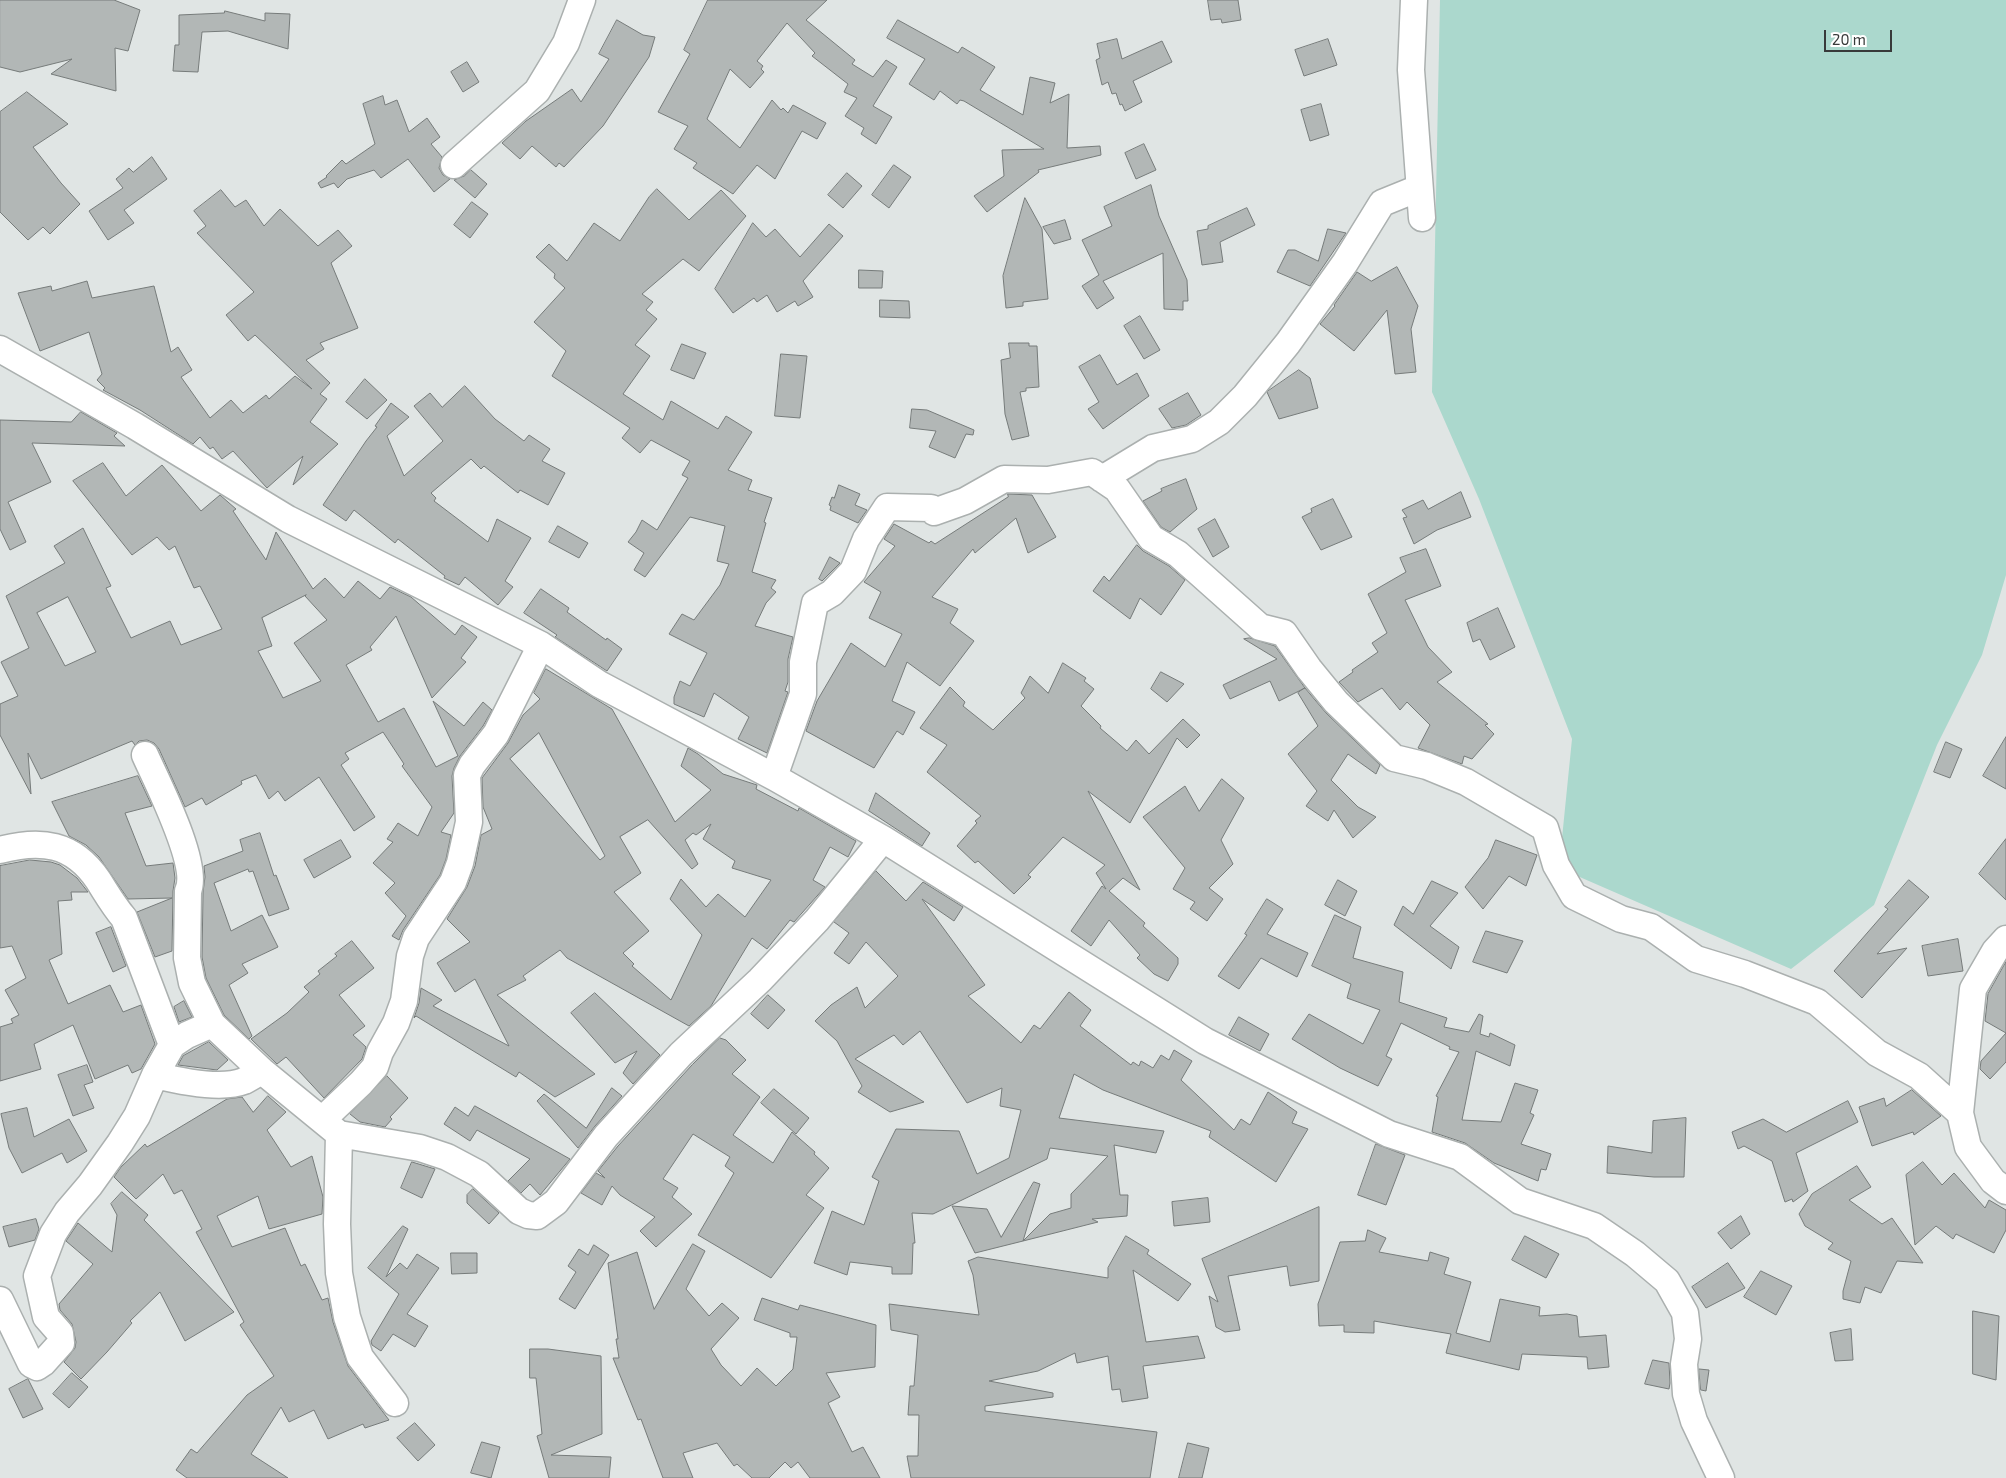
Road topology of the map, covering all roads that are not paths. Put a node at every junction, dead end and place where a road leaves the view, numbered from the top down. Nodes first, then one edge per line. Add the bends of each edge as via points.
1 (582, 0) edge
2 (1414, 0) edge
3 (454, 165) dead end
4 (1419, 188) junction
5 (1422, 218) dead end
6 (0, 349) edge
7 (1102, 479) junction
8 (541, 645) junction
9 (146, 755) dead end
10 (774, 778) junction
11 (883, 840) junction
12 (0, 850) edge
13 (2006, 939) edge
14 (212, 1024) junction
15 (172, 1045) junction
16 (262, 1072) junction
17 (155, 1075) junction
18 (1960, 1113) junction
19 (330, 1127) junction
20 (2006, 1191) edge
21 (0, 1300) edge
22 (395, 1403) dead end
23 (1721, 1478) edge

1 - 3 street via 566,44 537,91
2 - 4 street via 1411,70
4 - 5 street
4 - 7 street via 1382,203 1345,263 1288,343 1219,422 1192,439 1153,448
6 - 8 street via 288,519
7 - 10 street via 1092,472 1048,480 1004,479 965,501 934,512 931,508 887,507 866,539 853,571 832,593 815,603 803,662 803,694
7 - 18 street via 1116,489 1151,538 1178,554 1260,627 1284,633 1336,702 1394,758 1427,766 1466,782 1545,828 1556,866 1574,896 1621,919 1651,927 1696,959 1817,1002 1877,1054 1920,1076
8 - 10 street via 598,684
8 - 19 street via 496,734 467,775 468,822 460,863 453,882 416,938 404,1000 396,1023 375,1067
9 - 14 street via 187,855 191,884 188,891 187,958 192,982
10 - 11 street
11 - 19 street via 817,920 760,980 680,1054 606,1136 556,1202 542,1214 528,1215 520,1211 479,1174 447,1157
11 - 23 street via 1205,1041 1389,1134 1460,1157 1520,1201 1594,1226 1635,1254 1667,1281 1685,1313 1688,1339 1684,1364 1686,1394 1694,1421
12 - 15 street via 40,844 61,848 87,866 124,918
13 - 18 street via 1995,951 1973,989
14 - 15 street
14 - 16 street
15 - 17 street
16 - 17 street via 243,1082 216,1084 185,1083
16 - 19 street
17 - 21 street via 137,1116 120,1143 66,1212 53,1234 37,1276 46,1317 60,1333 61,1343 43,1363 36,1367 32,1364
18 - 20 street via 1968,1147 1993,1181
19 - 22 street via 339,1273 347,1317 360,1357

